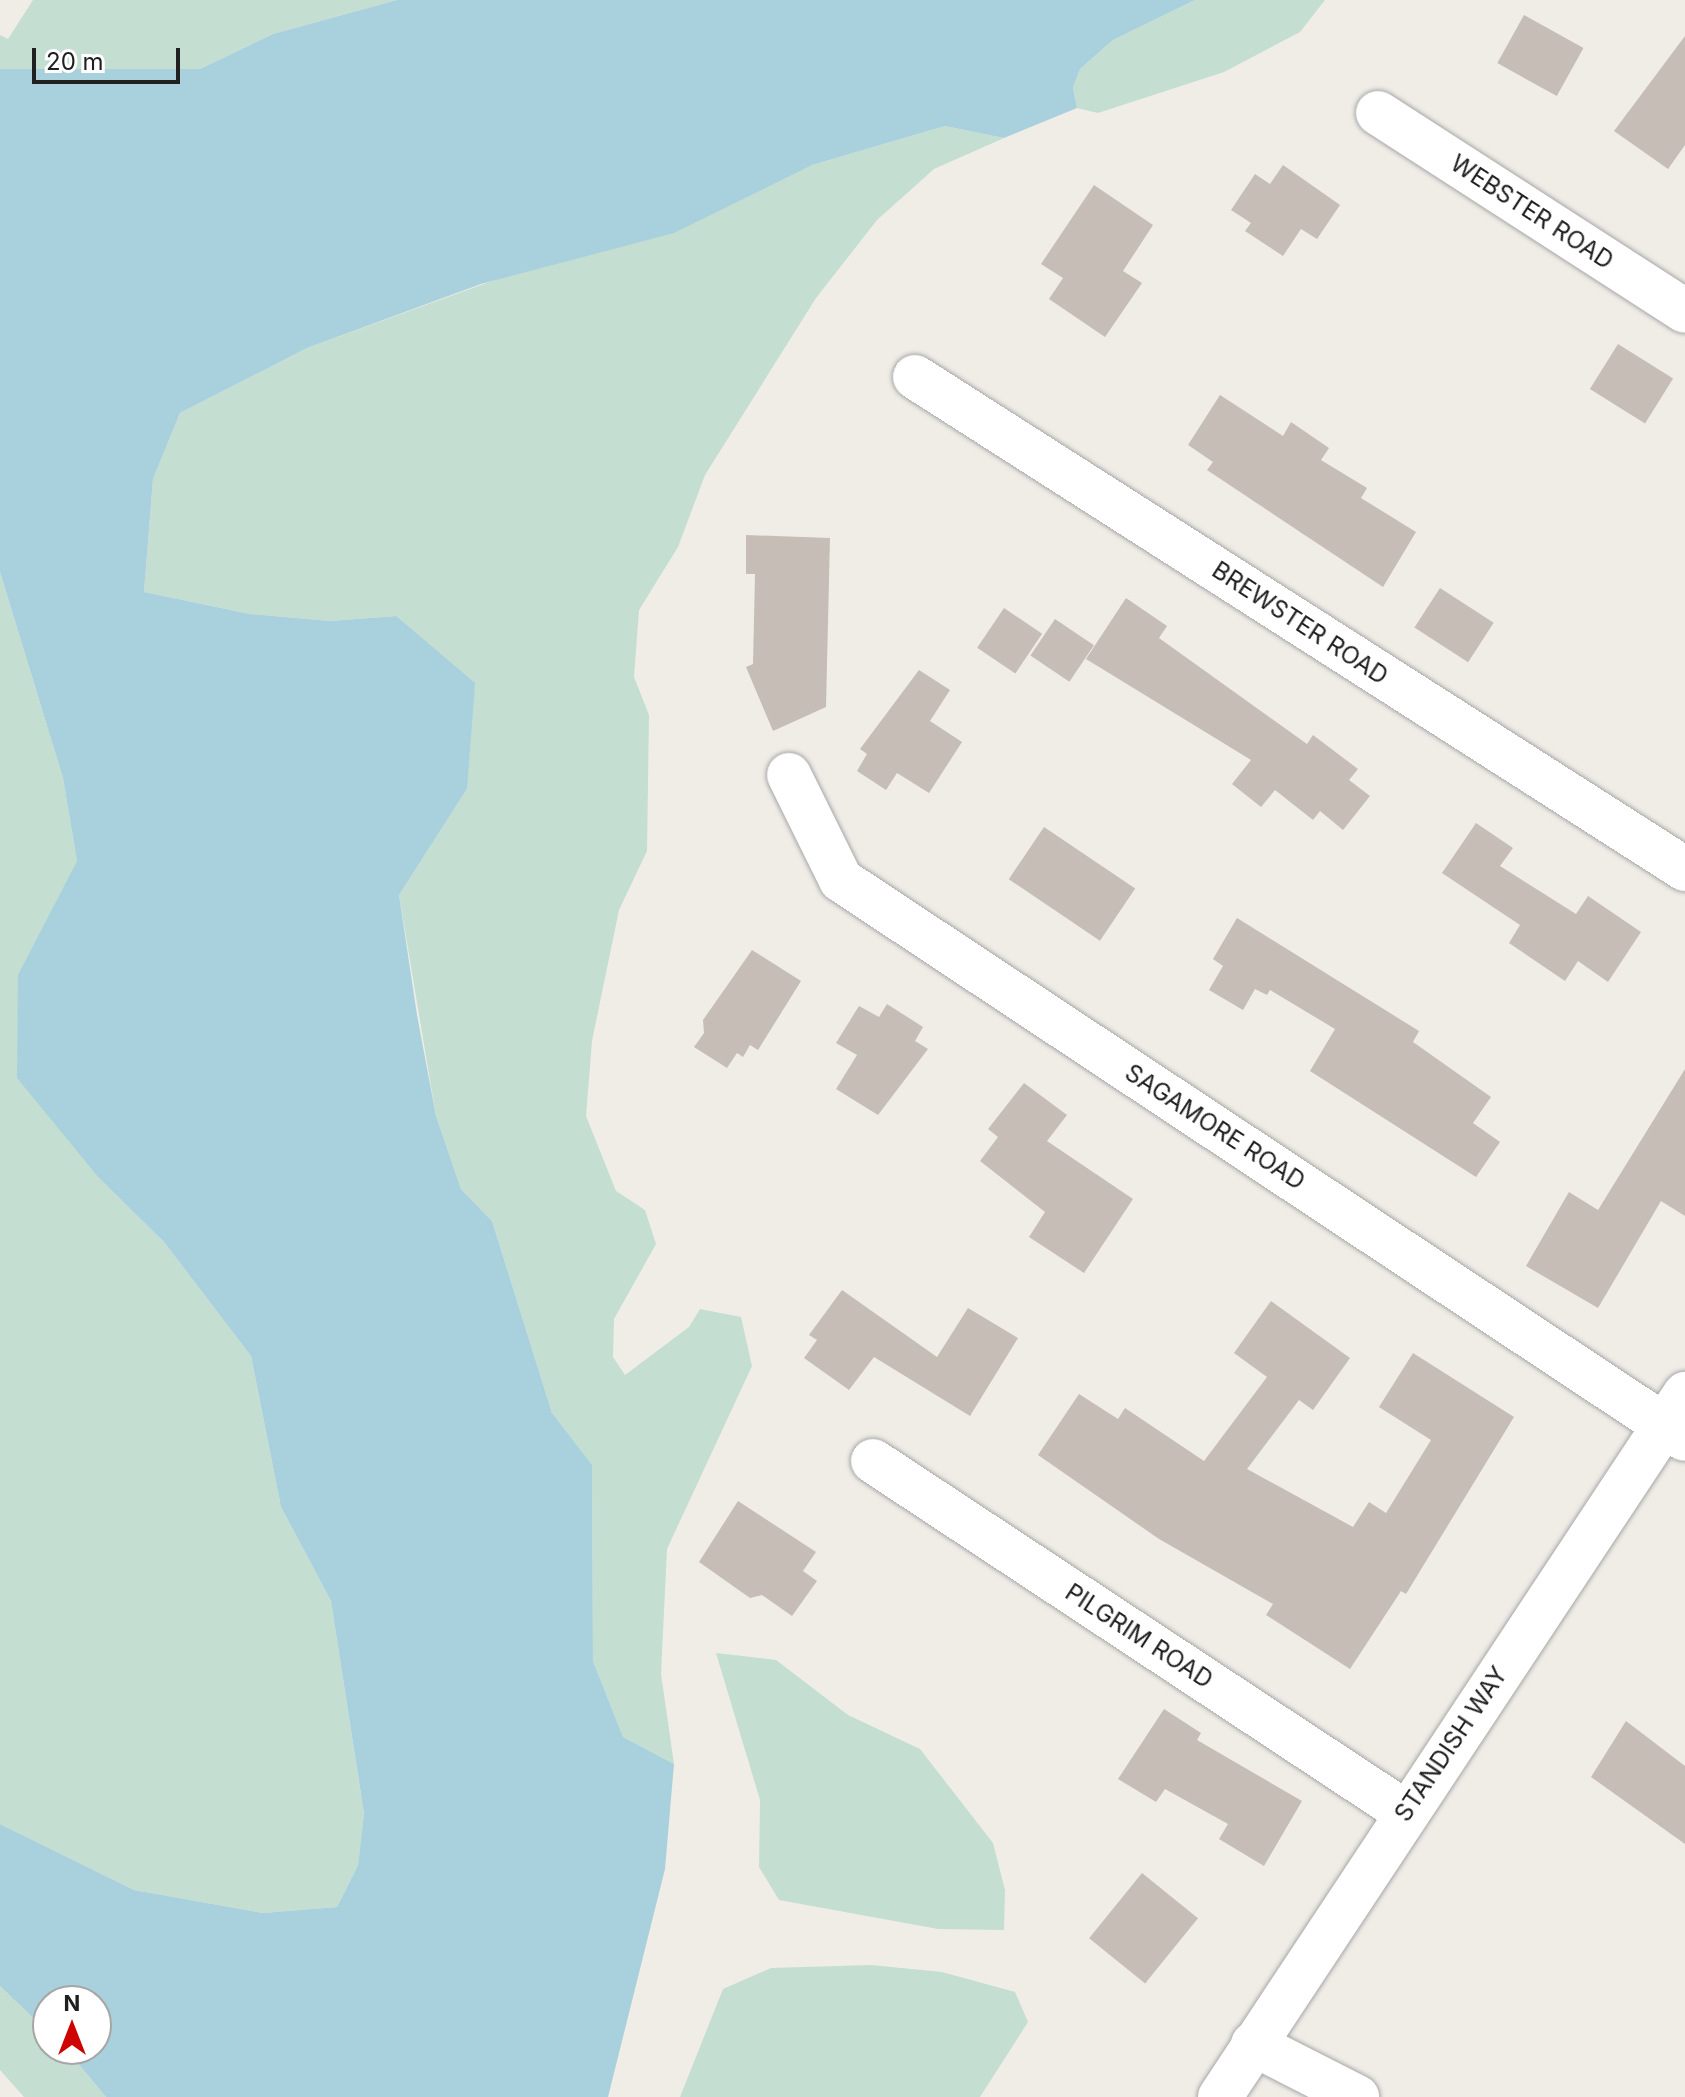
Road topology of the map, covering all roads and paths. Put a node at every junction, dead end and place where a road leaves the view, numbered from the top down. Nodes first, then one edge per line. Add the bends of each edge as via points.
1 (1378, 113) dead end
2 (1685, 311) edge
3 (915, 377) dead end
4 (789, 775) dead end
5 (1685, 869) edge
6 (1678, 1419) edge
7 (873, 1461) dead end
8 (1405, 1812) junction
9 (1253, 2044) junction
10 (1220, 2097) edge
11 (1357, 2097) edge

1 - 2 street, WEBSTER ROAD
3 - 5 street, BREWSTER ROAD
4 - 6 street, SAGAMORE ROAD via 841,880
6 - 8 street, STANDISH WAY
7 - 8 street, PILGRIM ROAD
8 - 9 street, STANDISH WAY
9 - 10 street, STANDISH WAY
9 - 11 street

